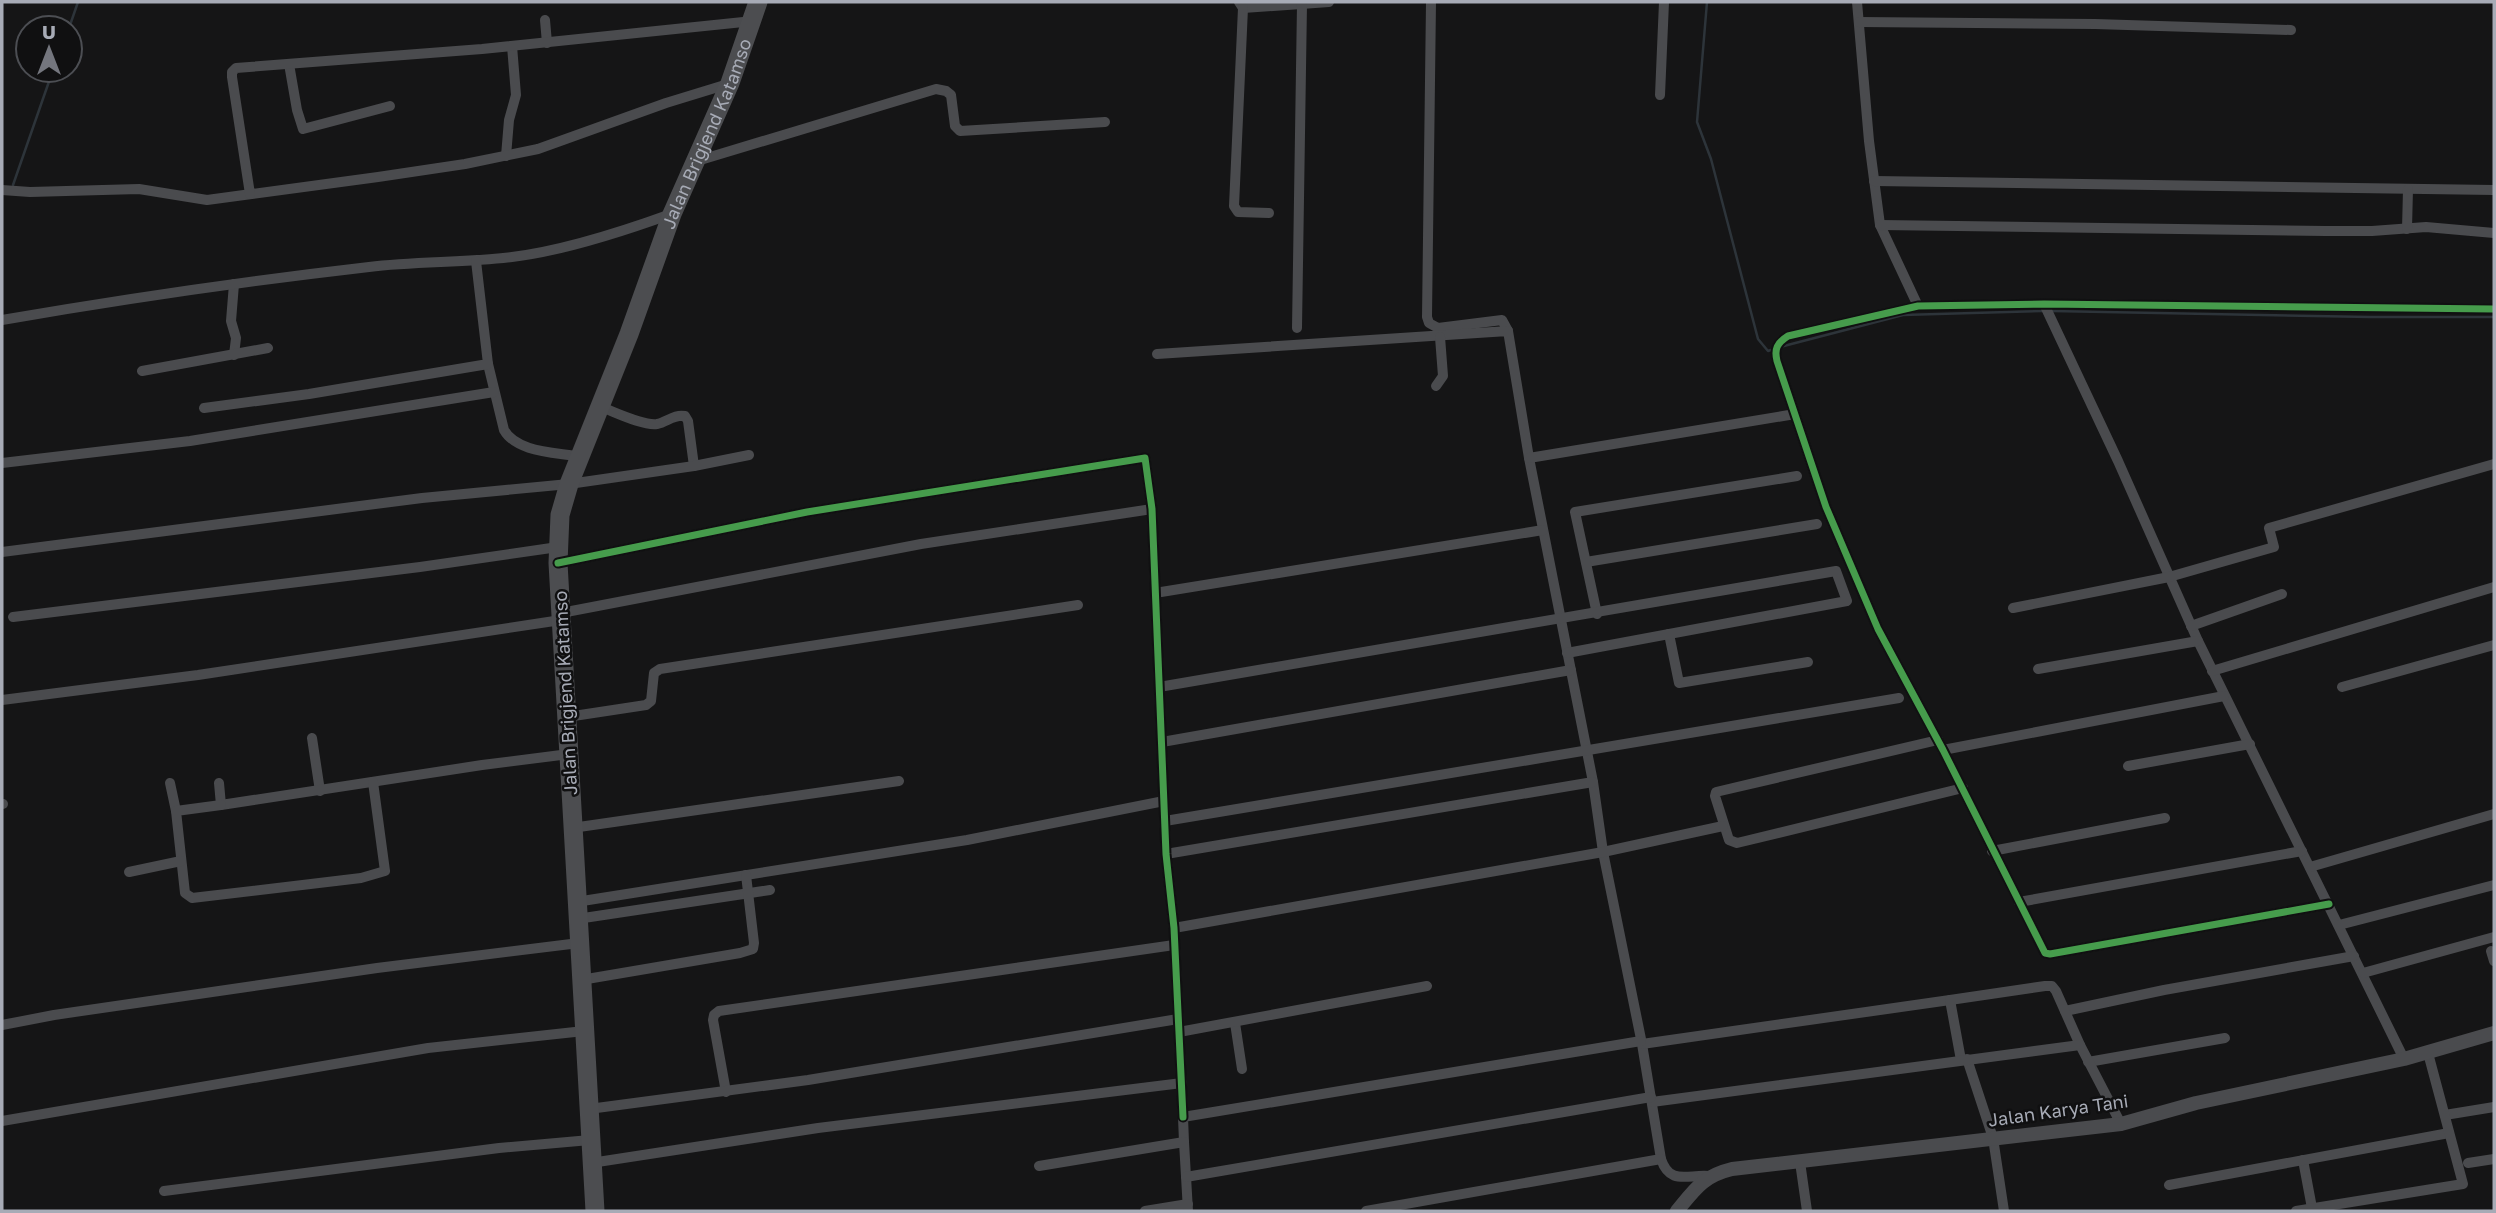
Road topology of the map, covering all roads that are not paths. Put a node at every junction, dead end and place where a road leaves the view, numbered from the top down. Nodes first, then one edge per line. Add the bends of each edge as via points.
1 (758, 2) edge
2 (1329, 2) edge
3 (1431, 2) edge
4 (1664, 2) edge
5 (1857, 2) edge
6 (1302, 4) junction
7 (1241, 5) edge
8 (545, 20) dead end
9 (752, 21) junction
10 (1859, 22) junction
11 (2291, 30) dead end
12 (547, 43) junction
13 (513, 46) junction
14 (289, 64) junction
15 (730, 83) junction
16 (1660, 95) dead end
17 (390, 106) dead end
18 (1105, 122) dead end
19 (506, 156) junction
20 (697, 161) junction
21 (1874, 181) junction
22 (2408, 189) junction
23 (2, 190) edge
24 (2494, 190) edge
25 (250, 194) junction
26 (673, 214) junction
27 (1269, 214) dead end
28 (1880, 225) junction
29 (2407, 229) junction
30 (2494, 233) edge
31 (476, 261) junction
32 (234, 284) junction
33 (2044, 304) junction
34 (1917, 306) junction
35 (2494, 309) edge
36 (2, 320) edge
37 (1297, 328) dead end
38 (1508, 331) junction
39 (1440, 337) junction
40 (268, 348) dead end
41 (1157, 354) dead end
42 (234, 355) junction
43 (488, 364) junction
44 (142, 371) dead end
45 (1436, 386) dead end
46 (494, 392) junction
47 (601, 407) junction
48 (204, 408) dead end
49 (1795, 414) junction
50 (749, 455) dead end
51 (581, 457) junction
52 (1530, 458) junction
53 (2, 463) edge
54 (2494, 464) edge
55 (694, 466) junction
56 (1797, 476) dead end
57 (569, 484) junction
58 (1152, 509) junction
59 (1817, 524) dead end
60 (1543, 530) junction
61 (2, 552) edge
62 (558, 555) junction
63 (1586, 562) junction
64 (2169, 577) junction
65 (2494, 587) edge
66 (1155, 593) junction
67 (2281, 594) dead end
68 (1078, 605) dead end
69 (2013, 608) dead end
70 (1597, 614) junction
71 (561, 616) junction
72 (13, 617) dead end
73 (1561, 620) junction
74 (2191, 626) junction
75 (1669, 634) junction
76 (2198, 641) junction
77 (2494, 645) edge
78 (1567, 653) junction
79 (1808, 662) dead end
80 (2038, 669) dead end
81 (1571, 670) junction
82 (2212, 671) junction
83 (1159, 687) junction
84 (2342, 687) dead end
85 (2224, 696) junction
86 (1899, 698) dead end
87 (2, 700) edge
88 (567, 717) junction
89 (312, 738) dead end
90 (1162, 742) junction
91 (2250, 744) junction
92 (1941, 745) junction
93 (1586, 750) junction
94 (569, 754) junction
95 (2128, 766) dead end
96 (899, 781) dead end
97 (373, 782) junction
98 (1593, 782) junction
99 (170, 783) dead end
100 (219, 783) dead end
101 (1963, 788) junction
102 (320, 791) junction
103 (1164, 800) junction
104 (221, 805) junction
105 (176, 811) junction
106 (2494, 814) edge
107 (2165, 818) dead end
108 (1165, 821) junction
109 (1723, 826) junction
110 (572, 828) junction
111 (2302, 850) junction
112 (1992, 851) junction
113 (1603, 852) junction
114 (1166, 854) junction
115 (181, 861) junction
116 (2310, 867) junction
117 (129, 872) dead end
118 (746, 875) junction
119 (2494, 886) edge
120 (770, 890) dead end
121 (748, 893) junction
122 (2019, 902) junction
123 (2329, 904) junction
124 (577, 911) junction
125 (2339, 925) junction
126 (1174, 928) junction
127 (2494, 937) edge
128 (579, 943) junction
129 (1174, 945) junction
130 (2354, 956) junction
131 (2363, 973) junction
132 (581, 980) junction
133 (1427, 986) dead end
134 (1950, 1000) junction
135 (2065, 1011) junction
136 (1178, 1019) junction
137 (1235, 1023) junction
138 (2, 1025) edge
139 (584, 1031) junction
140 (1179, 1032) junction
141 (2494, 1033) edge
142 (2225, 1038) dead end
143 (1642, 1042) junction
144 (2080, 1045) junction
145 (2428, 1053) junction
146 (1964, 1059) junction
147 (2404, 1059) junction
148 (2088, 1062) junction
149 (1242, 1069) dead end
150 (1182, 1083) junction
151 (726, 1092) junction
152 (1651, 1100) junction
153 (2494, 1107) edge
154 (589, 1108) junction
155 (2445, 1115) junction
156 (1183, 1117) junction
157 (2, 1121) edge
158 (2121, 1124) junction
159 (2449, 1133) junction
160 (1993, 1138) junction
161 (590, 1140) junction
162 (1184, 1142) junction
163 (1661, 1159) junction
164 (2494, 1159) edge
165 (2303, 1160) junction
166 (1800, 1162) junction
167 (591, 1163) junction
168 (2468, 1163) dead end
169 (1039, 1166) dead end
170 (1709, 1176) junction
171 (1186, 1177) junction
172 (2169, 1185) dead end
173 (164, 1191) dead end
174 (1188, 1208) edge
175 (2312, 1209) junction
176 (1679, 1210) edge
177 (595, 1211) edge
178 (1145, 1211) edge
179 (1366, 1211) edge
180 (1807, 1211) edge
181 (2004, 1211) edge
182 (2296, 1211) edge

1 - 9 highway, Jalan Brigjend Katamso
2 - 6 street
3 - 38 street via 1427,317 1438,328 1502,320
4 - 16 street
5 - 10 street
6 - 7 street
6 - 37 street
7 - 27 street via 1234,206 1238,212
8 - 12 street
9 - 12 street
9 - 15 highway, Jalan Brigjend Katamso
10 - 11 street
10 - 21 street
12 - 13 street
13 - 14 street
13 - 19 street via 516,95
14 - 17 street via 303,129
14 - 25 street via 236,68 232,74
15 - 19 street
15 - 20 highway, Jalan Brigjend Katamso
18 - 20 street via 960,131 955,126 951,95 936,89
19 - 25 street
20 - 26 highway, Jalan Brigjend Katamso
21 - 22 street
21 - 28 street
22 - 24 street
22 - 29 street
23 - 25 street via 139,189 207,200
26 - 31 street via 548,250
26 - 47 highway, Jalan Brigjend Katamso
28 - 29 street
28 - 34 street
29 - 30 street
31 - 32 street via 400,263
31 - 43 street
32 - 36 street
32 - 42 street
33 - 34 street
33 - 35 street
33 - 64 street
34 - 49 street via 1780,341 1777,361
38 - 39 street
38 - 52 street
39 - 41 street
39 - 45 street via 1443,376
40 - 42 street
42 - 44 street
43 - 46 street
43 - 48 street
46 - 51 street via 504,430 513,442
46 - 53 street via 190,441
47 - 51 highway, Jalan Brigjend Katamso
47 - 55 street via 651,424 685,416
49 - 52 street
49 - 92 street via 1853,573
50 - 55 street
51 - 57 highway, Jalan Brigjend Katamso
52 - 60 street
54 - 64 street via 2269,528 2274,547
55 - 57 street
56 - 63 street via 1576,512
57 - 61 street via 422,498
57 - 62 highway, Jalan Brigjend Katamso via 560,515
58 - 62 street via 1147,461 1142,457
58 - 66 street
58 - 71 street via 921,544
59 - 63 street
60 - 66 street
60 - 73 street
62 - 71 highway, Jalan Brigjend Katamso
62 - 72 street via 393,570
63 - 70 street
64 - 69 street
64 - 74 street
65 - 82 street
66 - 83 street
67 - 74 street
68 - 88 street via 660,669 654,673 651,701 646,705
70 - 73 street
70 - 75 street via 1836,572 1847,601
71 - 87 street via 208,674
71 - 88 highway, Jalan Brigjend Katamso
73 - 78 street
73 - 83 street
74 - 76 street
75 - 78 street
75 - 79 street via 1679,683
76 - 80 street
76 - 82 street
77 - 84 street
78 - 81 street
81 - 90 street
81 - 93 street
82 - 85 street
83 - 90 street
85 - 91 street
85 - 92 street
86 - 93 street
88 - 94 highway, Jalan Brigjend Katamso
89 - 102 street
90 - 103 street
91 - 95 street
91 - 111 street
92 - 101 street
92 - 109 street via 1719,790 1715,796
93 - 98 street
93 - 108 street
94 - 97 street
94 - 110 highway, Jalan Brigjend Katamso
96 - 110 street
97 - 102 street
97 - 115 street via 386,868 381,873 196,899 185,893
98 - 113 street
98 - 114 street
99 - 105 street
100 - 104 street
101 - 109 street via 1734,843
101 - 112 street
102 - 104 street
103 - 108 street
103 - 118 street via 967,840
104 - 105 street
105 - 115 street
106 - 116 street
107 - 112 street
108 - 114 street
109 - 113 street
110 - 124 highway, Jalan Brigjend Katamso
111 - 116 street
111 - 122 street
112 - 122 street
113 - 126 street
113 - 143 street
114 - 126 street
115 - 117 street
116 - 123 street
118 - 121 street
118 - 124 street
119 - 125 street
120 - 121 street
121 - 124 street
121 - 132 street via 753,949
122 - 123 street via 2045,953 2050,954
123 - 125 street
124 - 128 highway, Jalan Brigjend Katamso
125 - 130 street
126 - 129 street
127 - 131 street
128 - 132 highway, Jalan Brigjend Katamso
128 - 138 street via 377,968
129 - 136 street
129 - 151 street via 719,1011 713,1020
130 - 131 street
130 - 135 street
131 - 147 street
132 - 139 highway, Jalan Brigjend Katamso
133 - 137 street
134 - 135 street via 2049,986 2056,990
134 - 143 street
134 - 146 street
135 - 144 street
136 - 140 street
136 - 151 street
137 - 140 street
137 - 149 street
139 - 154 highway, Jalan Brigjend Katamso
139 - 157 street via 428,1048
140 - 150 street
141 - 145 street, Jalan Karya Tani
142 - 148 street
143 - 152 street
143 - 156 street
144 - 146 street
144 - 148 street
145 - 147 street, Jalan Karya Tani
145 - 155 street
146 - 152 street
146 - 160 street
147 - 158 street, Jalan Karya Tani via 2196,1103
148 - 158 street
150 - 156 street
150 - 167 street via 818,1128
151 - 154 street
152 - 163 street
152 - 171 street
153 - 155 street
154 - 161 highway, Jalan Brigjend Katamso
155 - 159 street
156 - 162 street
158 - 160 street, Jalan Karya Tani
159 - 165 street
159 - 175 street via 2463,1184
160 - 166 street, Jalan Karya Tani
160 - 181 street
161 - 167 highway, Jalan Brigjend Katamso
161 - 173 street
162 - 169 street
162 - 171 street
163 - 170 street via 1674,1177
163 - 179 street
164 - 168 street
165 - 172 street
165 - 175 street
166 - 170 street, Jalan Karya Tani
166 - 180 street
167 - 177 highway, Jalan Brigjend Katamso
170 - 176 street
171 - 174 street
174 - 178 street
175 - 182 street

